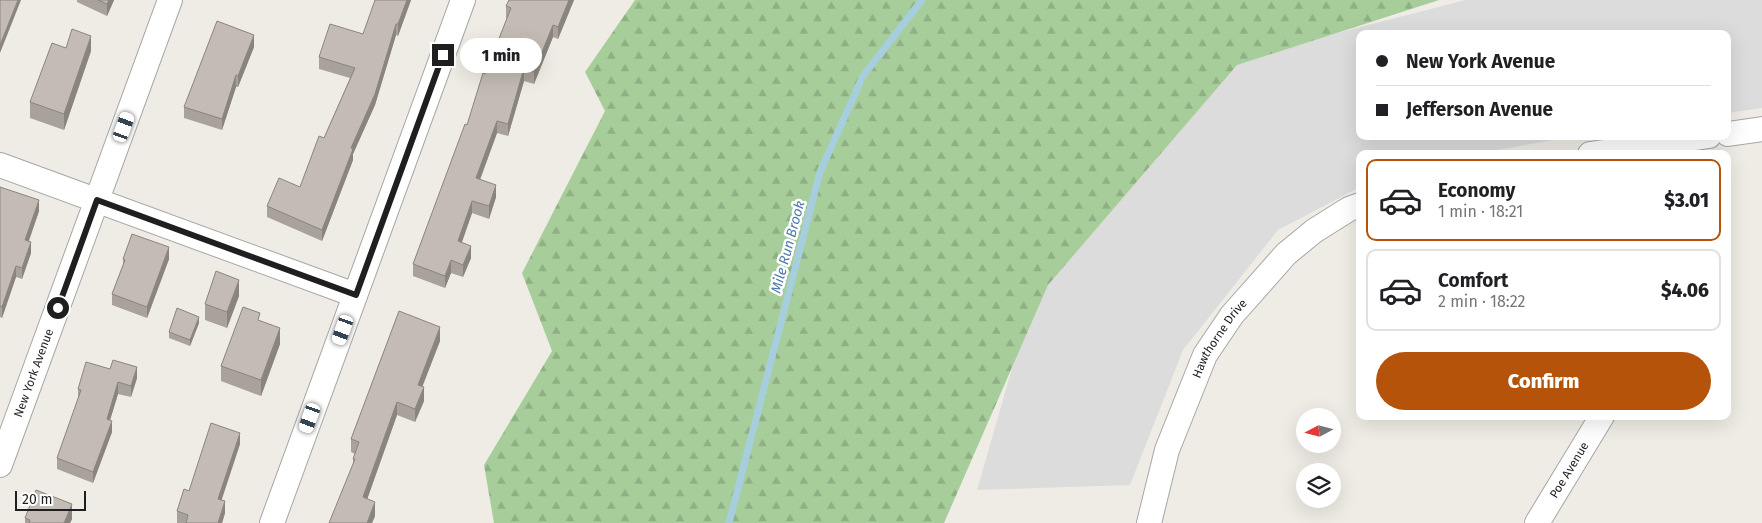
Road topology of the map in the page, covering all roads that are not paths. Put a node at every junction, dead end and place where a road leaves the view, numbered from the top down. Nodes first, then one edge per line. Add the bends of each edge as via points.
1 (170, 0) edge
2 (463, 0) edge
3 (1762, 129) edge
4 (1731, 134) edge
5 (1687, 140) edge
6 (1633, 150) edge
7 (0, 165) edge
8 (97, 200) junction
9 (1356, 206) edge
10 (356, 295) junction
11 (1600, 420) edge
12 (0, 466) edge
13 (272, 523) edge
14 (1149, 523) edge
15 (1537, 523) edge

1 - 8 street, New York Avenue
2 - 10 street
3 - 4 street
5 - 6 street
7 - 8 street
8 - 10 street
8 - 12 street, New York Avenue
9 - 14 street, Hawthorne Drive via 1314,231 1286,254 1232,315 1205,355 1167,450
10 - 13 street
11 - 15 street, Poe Avenue

